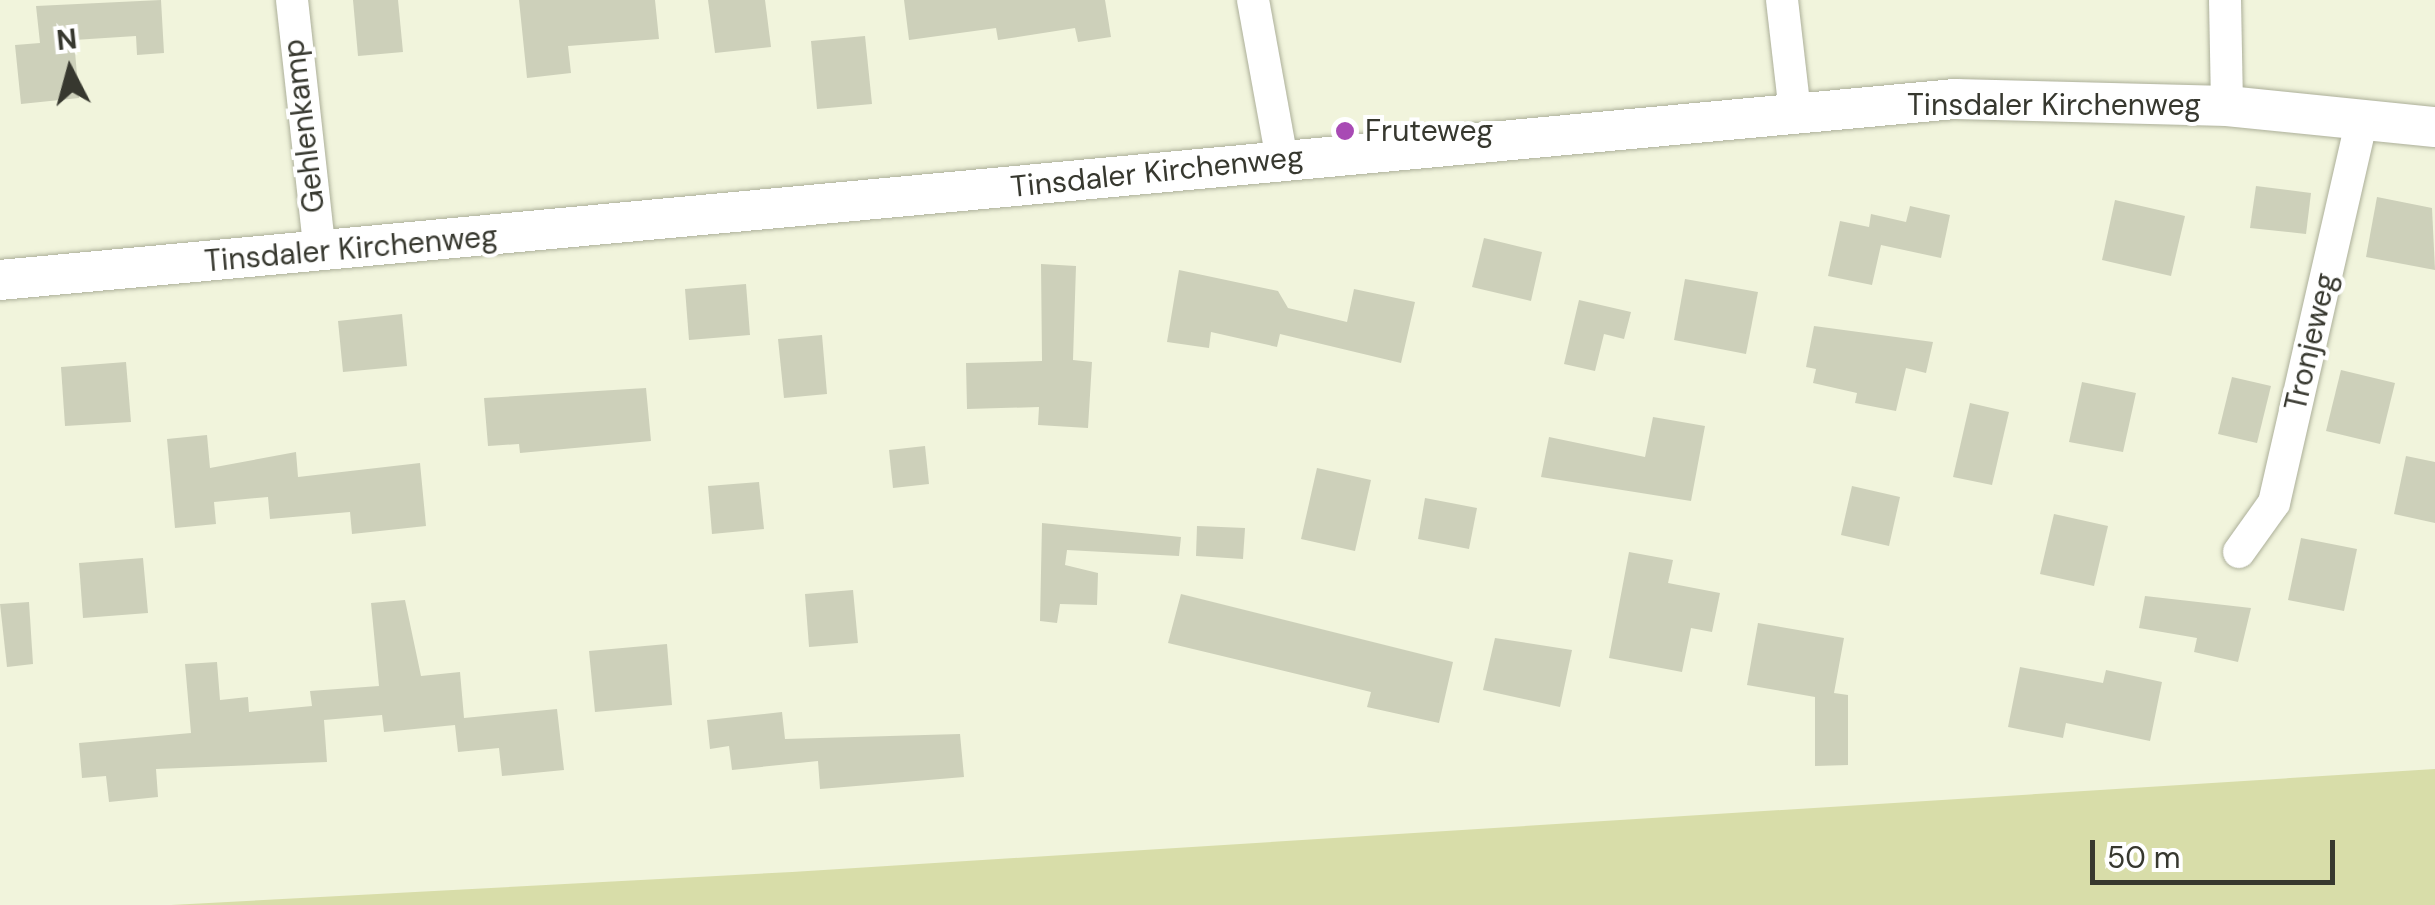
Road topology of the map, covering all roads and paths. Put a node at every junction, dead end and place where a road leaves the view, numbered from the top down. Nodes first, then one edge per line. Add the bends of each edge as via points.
1 (292, 0) edge
2 (1253, 0) edge
3 (1782, 0) edge
4 (2225, 0) edge
5 (2227, 106) junction
6 (1795, 112) junction
7 (2360, 122) junction
8 (2435, 127) edge
9 (1282, 160) junction
10 (320, 252) junction
11 (0, 280) edge
12 (2239, 552) dead end

1 - 10 street, Gehlenkamp
2 - 9 street
3 - 6 street
4 - 5 street
5 - 6 street, Tinsdaler Kirchenweg via 1956,99
5 - 7 street, Tinsdaler Kirchenweg
6 - 9 street, Tinsdaler Kirchenweg
7 - 8 street, Tinsdaler Kirchenweg
7 - 12 street, Tronjeweg via 2274,503
9 - 10 street, Tinsdaler Kirchenweg
10 - 11 street, Tinsdaler Kirchenweg

